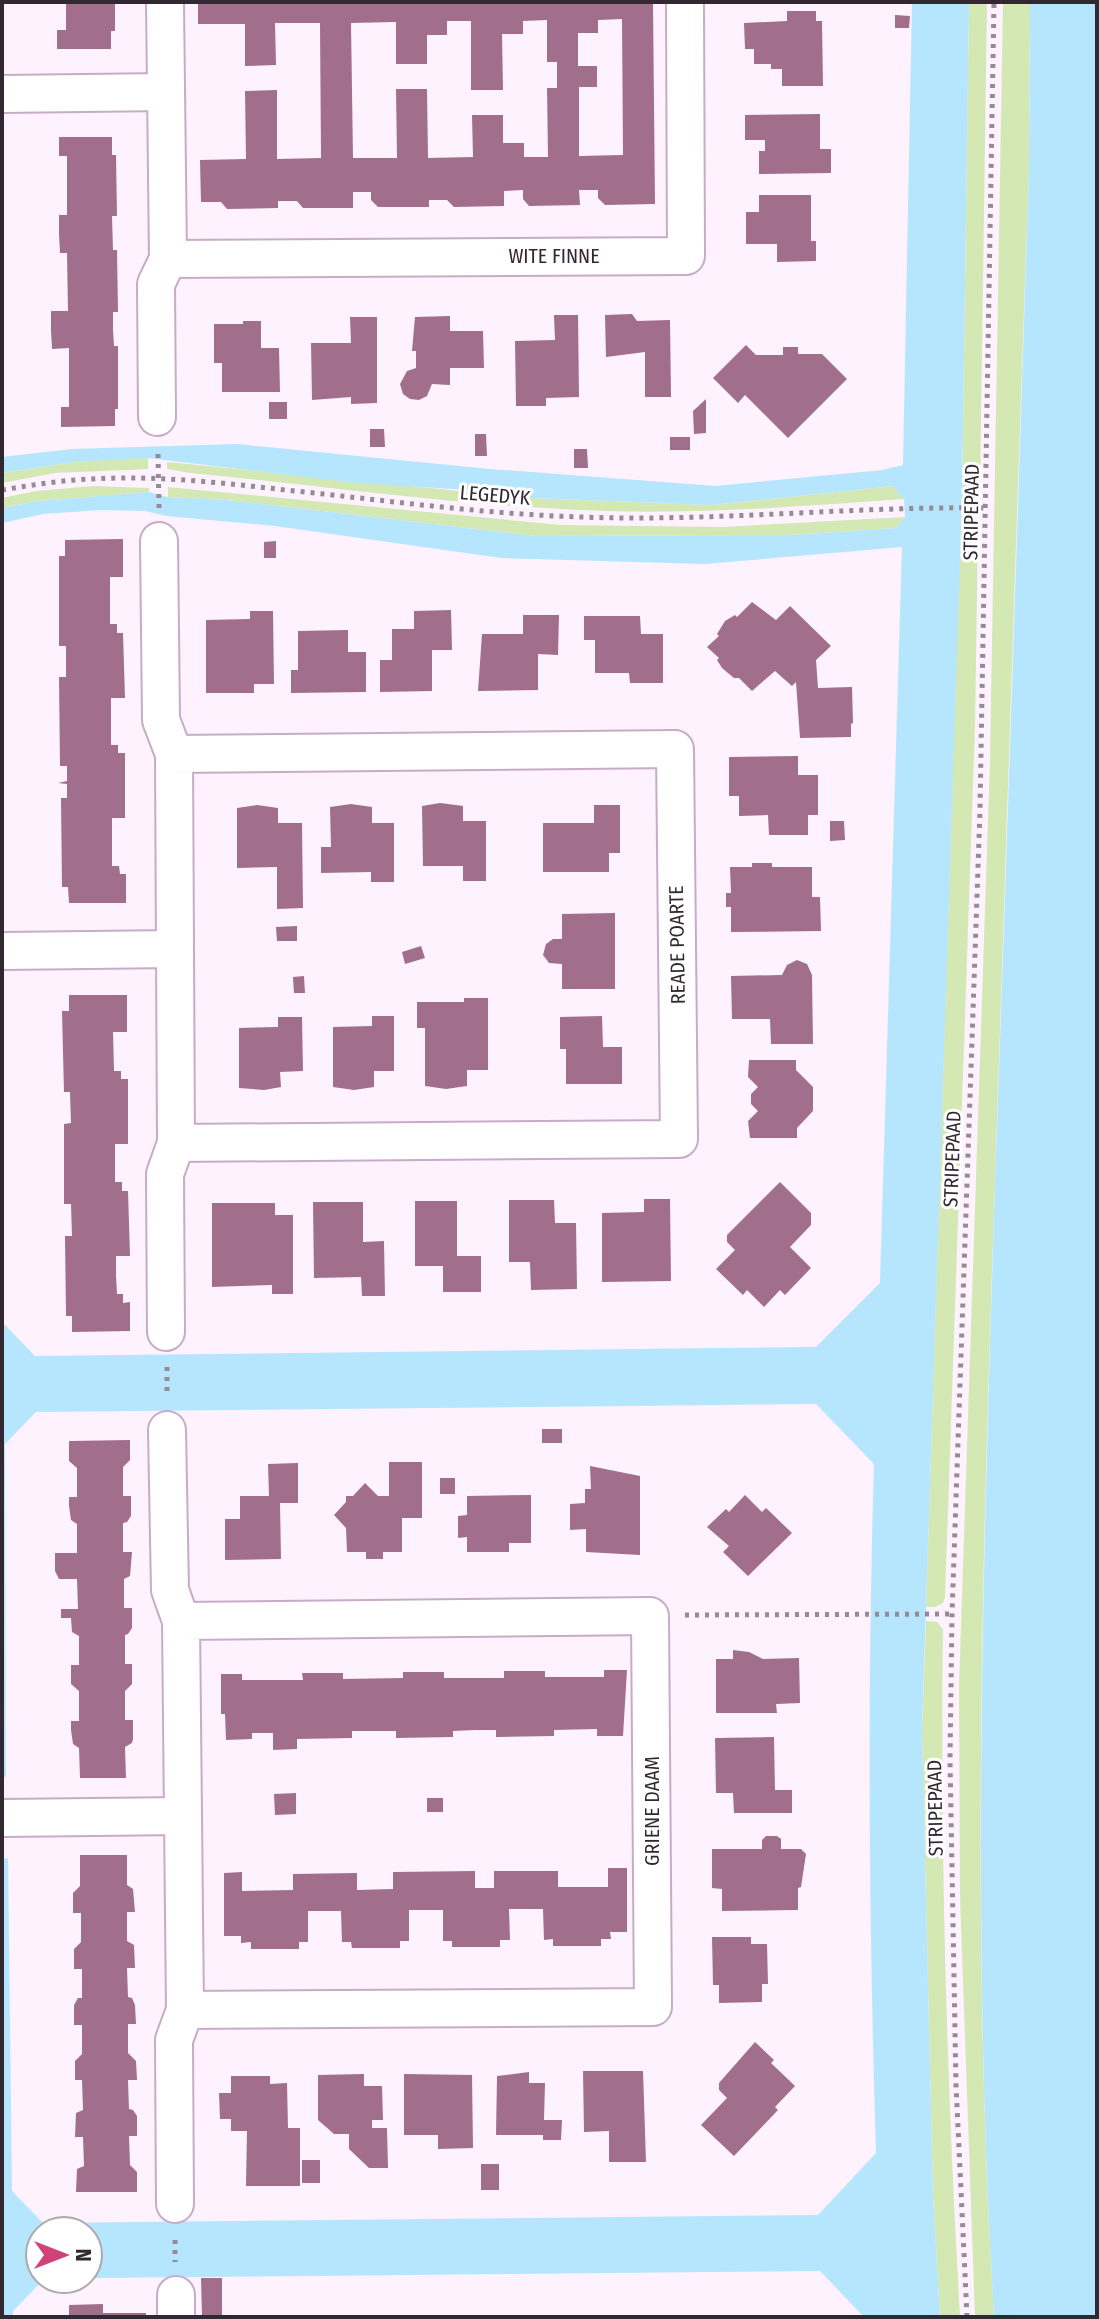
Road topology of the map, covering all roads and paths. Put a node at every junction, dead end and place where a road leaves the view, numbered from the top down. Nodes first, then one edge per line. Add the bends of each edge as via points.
1 (165, 2) edge
2 (685, 2) edge
3 (994, 2) edge
4 (166, 92) junction
5 (2, 94) edge
6 (168, 259) junction
7 (157, 417) dead end
8 (158, 469) dead end
9 (158, 478) junction
10 (158, 487) dead end
11 (2, 490) edge
12 (987, 508) junction
13 (159, 541) dead end
14 (174, 754) junction
15 (175, 949) junction
16 (2, 951) edge
17 (176, 1143) junction
18 (166, 1347) joint
19 (167, 1416) joint
20 (952, 1614) junction
21 (650, 1616) junction
22 (181, 1621) junction
23 (183, 1816) junction
24 (2, 1818) edge
25 (185, 2010) junction
26 (175, 2217) joint
27 (176, 2294) edge
28 (967, 2317) edge

1 - 4 street
2 - 6 street, WITE FINNE via 686,256
3 - 12 path, STRIPEPAAD
4 - 5 street
4 - 6 street
6 - 7 street via 156,284
8 - 9 path
9 - 10 path
9 - 11 path, LEGEDYK via 93,478
9 - 12 path, LEGEDYK via 581,517
12 - 20 path, STRIPEPAAD
13 - 14 street via 161,720
14 - 15 street
14 - 17 street, READE POARTE via 675,749 679,1108 679,1139
15 - 16 street
15 - 17 street
17 - 18 street via 165,1174
18 - 19 path
19 - 22 street via 170,1590
20 - 21 path
20 - 28 path, STRIPEPAAD via 956,2069
21 - 22 street
21 - 25 street, GRIENE DAAM via 653,2007
22 - 23 street
23 - 24 street
23 - 25 street
25 - 26 street via 174,2040
26 - 27 path

